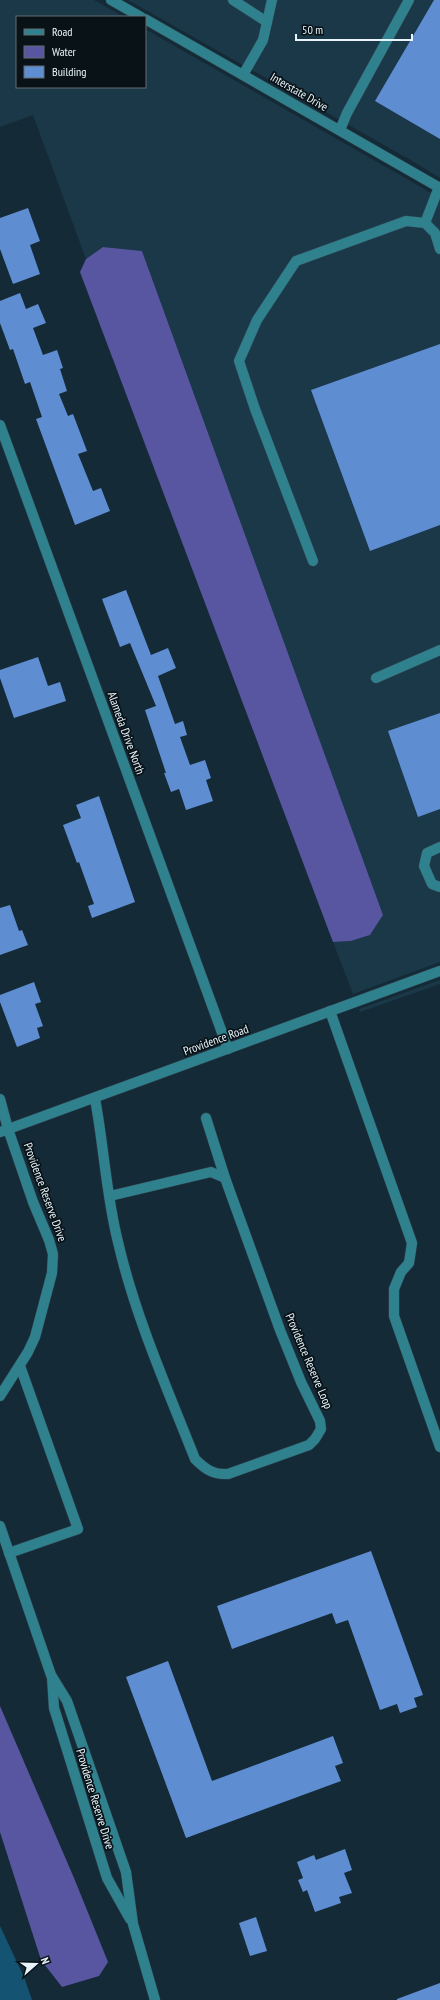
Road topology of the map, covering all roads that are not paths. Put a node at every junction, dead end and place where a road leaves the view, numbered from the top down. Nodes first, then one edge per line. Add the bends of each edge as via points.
1 (111, 0) edge
2 (233, 0) edge
3 (272, 0) edge
4 (409, 0) edge
5 (139, 16) edge
6 (146, 20) edge
7 (267, 22) junction
8 (244, 75) junction
9 (340, 130) junction
10 (439, 188) edge
11 (425, 223) junction
12 (440, 249) edge
13 (0, 425) edge
14 (313, 561) dead end
15 (440, 650) edge
16 (376, 678) dead end
17 (440, 847) edge
18 (440, 887) edge
19 (440, 971) edge
20 (330, 1011) junction
21 (228, 1049) junction
22 (0, 1098) edge
23 (95, 1099) junction
24 (206, 1118) dead end
25 (4, 1131) edge
26 (225, 1178) junction
27 (110, 1196) junction
28 (20, 1366) junction
29 (0, 1396) edge
30 (440, 1447) edge
31 (0, 1526) edge
32 (9, 1553) junction
33 (51, 1675) junction
34 (99, 1797) junction
35 (83, 1802) junction
36 (133, 1924) junction
37 (155, 2000) edge

1 - 5 street
2 - 7 street
3 - 7 street
4 - 9 street
6 - 8 street, Interstate Drive
7 - 8 street via 263,40
8 - 9 street, Interstate Drive
9 - 10 street, Interstate Drive
10 - 11 street
11 - 12 street via 435,233
11 - 14 street via 406,222 296,261 257,320 239,361
13 - 21 street, Alameda Drive North
15 - 16 street
17 - 18 street via 427,853 424,866 432,884
19 - 20 street, Providence Road
20 - 21 street, Providence Road
20 - 30 street via 412,1243 409,1263 394,1289 394,1316
21 - 23 street, Providence Road
22 - 25 street, Providence Reserve Drive
23 - 25 street, Providence Road
23 - 27 street, Providence Reserve Loop
24 - 26 street, Providence Reserve Loop
25 - 28 street, Providence Reserve Drive via 50,1240 53,1254 52,1272 35,1337
26 - 27 street via 211,1172
26 - 27 street, Providence Reserve Loop via 280,1330 320,1420 320,1429 309,1445 228,1474 216,1475 195,1459 127,1277 117,1241
28 - 29 street, Providence Reserve Drive
28 - 32 street via 78,1528
31 - 32 street, Providence Reserve Drive
32 - 33 street, Providence Reserve Drive
33 - 34 street, Providence Reserve Drive via 67,1701
33 - 35 street, Providence Reserve Drive via 54,1708
34 - 35 street
34 - 36 street, Providence Reserve Drive via 126,1872
35 - 36 street, Providence Reserve Drive via 106,1878
36 - 37 street, Providence Reserve Drive

